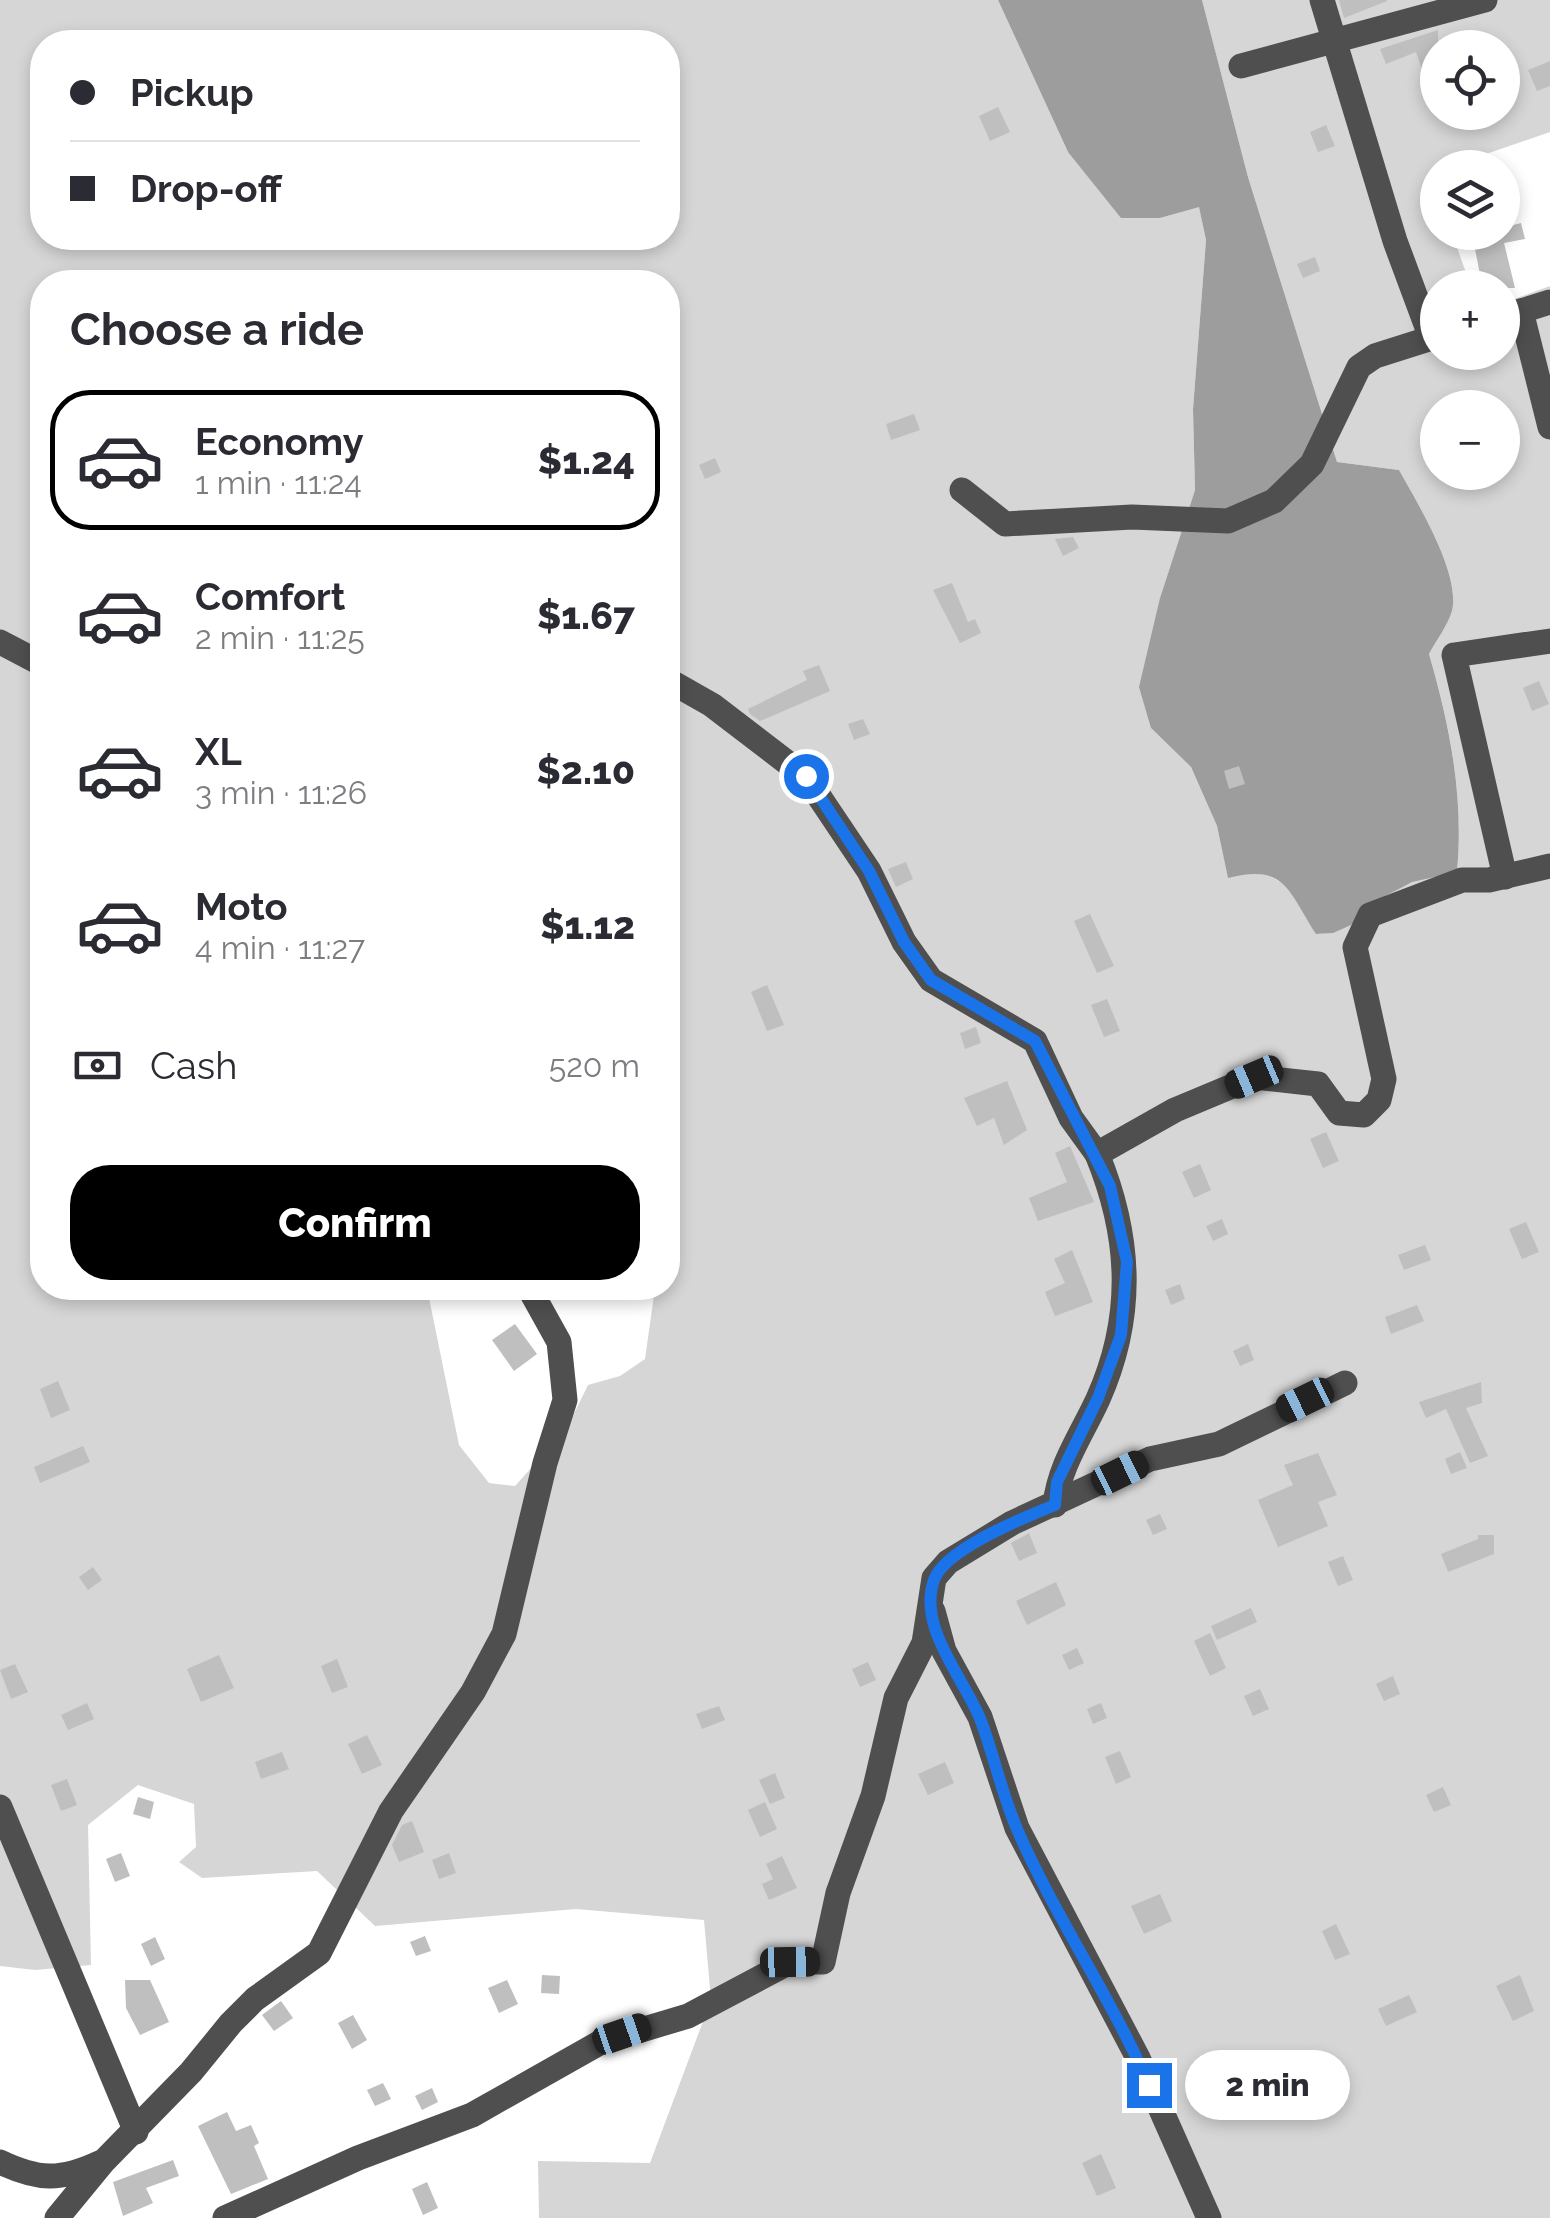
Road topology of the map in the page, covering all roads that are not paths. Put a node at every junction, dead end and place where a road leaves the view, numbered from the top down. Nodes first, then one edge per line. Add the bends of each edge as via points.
1 (1322, 0) edge
2 (1485, 0) edge
3 (1334, 42) junction
4 (1241, 66) dead end
5 (1550, 302) edge
6 (1420, 303) edge
7 (1520, 311) edge
8 (1520, 338) edge
9 (1420, 342) edge
10 (1550, 426) edge
11 (962, 490) dead end
12 (1550, 641) edge
13 (0, 642) edge
14 (30, 658) edge
15 (680, 687) edge
16 (1550, 866) edge
17 (1506, 877) junction
18 (1098, 1154) junction
19 (536, 1300) edge
20 (1345, 1383) dead end
21 (1055, 1505) junction
22 (931, 1606) junction
23 (0, 1807) edge
24 (136, 2132) junction
25 (0, 2162) edge
26 (103, 2162) junction
27 (57, 2218) edge
28 (225, 2218) edge
29 (1209, 2218) edge

1 - 3 street
2 - 3 street
3 - 4 street
3 - 6 street
5 - 7 street
8 - 10 street
9 - 11 street via 1359,367 1312,464 1274,501 1228,521 1132,517 1005,524
12 - 17 street via 1454,655
13 - 14 street
15 - 18 street via 806,776 931,980 1035,1041 1072,1118
16 - 17 street
17 - 18 street via 1462,880 1370,915 1355,947 1384,1080 1364,1115 1340,1113 1318,1084 1254,1077
18 - 21 street via 1127,1262 1125,1304 1121,1335 1057,1482
19 - 24 street via 559,1342 565,1400 504,1634 473,1692 391,1811 319,1953 255,1999
20 - 21 street via 1218,1444 1150,1458
21 - 22 street via 948,1562 934,1578
22 - 28 street via 924,1644 896,1698 823,1962 790,1962 688,2016 601,2042 472,2114
22 - 29 street via 944,1651 980,1717 1017,1828 1138,2058
23 - 24 street
24 - 26 street
25 - 26 street via 34,2178
26 - 27 street

